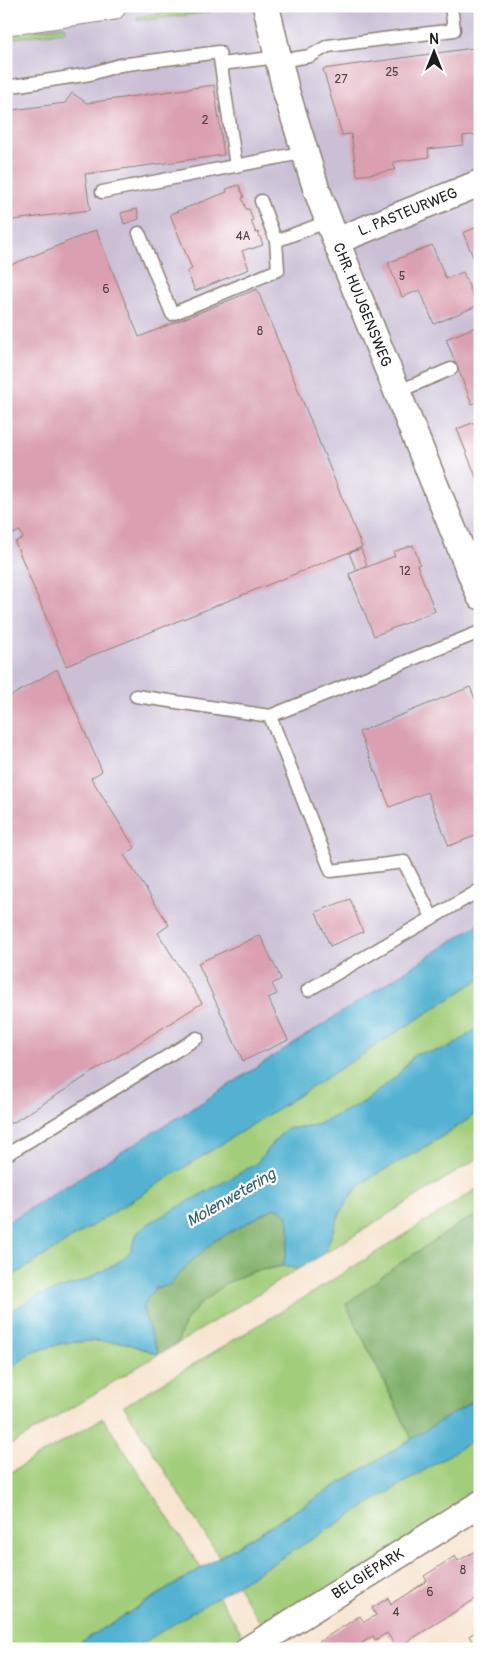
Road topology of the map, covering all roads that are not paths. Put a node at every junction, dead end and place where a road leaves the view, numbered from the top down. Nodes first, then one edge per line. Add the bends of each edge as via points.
1 (112, 6) edge
2 (266, 6) edge
3 (451, 6) edge
4 (6, 21) edge
5 (279, 59) junction
6 (221, 64) junction
7 (6, 87) edge
8 (306, 152) junction
9 (236, 166) junction
10 (480, 184) edge
11 (102, 192) dead end
12 (261, 200) dead end
13 (332, 230) junction
14 (139, 232) dead end
15 (276, 241) junction
16 (451, 369) dead end
17 (397, 392) junction
18 (480, 596) edge
19 (480, 632) edge
20 (136, 696) dead end
21 (270, 716) junction
22 (480, 890) edge
23 (432, 917) junction
24 (308, 990) dead end
25 (197, 1038) dead end
26 (6, 1154) edge
27 (480, 1504) edge
28 (255, 1647) edge

1 - 4 street
2 - 5 street, CHR. HUIJGENSWEG
3 - 5 lane via 454,30 328,46 310,56
5 - 6 lane
5 - 8 street, CHR. HUIJGENSWEG
6 - 7 lane via 219,52 120,65 90,74
6 - 9 lane
8 - 9 lane
8 - 13 street, CHR. HUIJGENSWEG
9 - 11 lane
10 - 13 street, L. PASTEURWEG
12 - 15 lane
13 - 15 lane
13 - 17 street, CHR. HUIJGENSWEG
14 - 15 lane via 172,314 278,270
16 - 17 lane
17 - 18 street, CHR. HUIJGENSWEG
19 - 21 lane
20 - 21 lane
21 - 23 lane via 331,871 404,862
22 - 23 lane
23 - 24 lane
25 - 26 lane
27 - 28 street, BELGIËPARK

